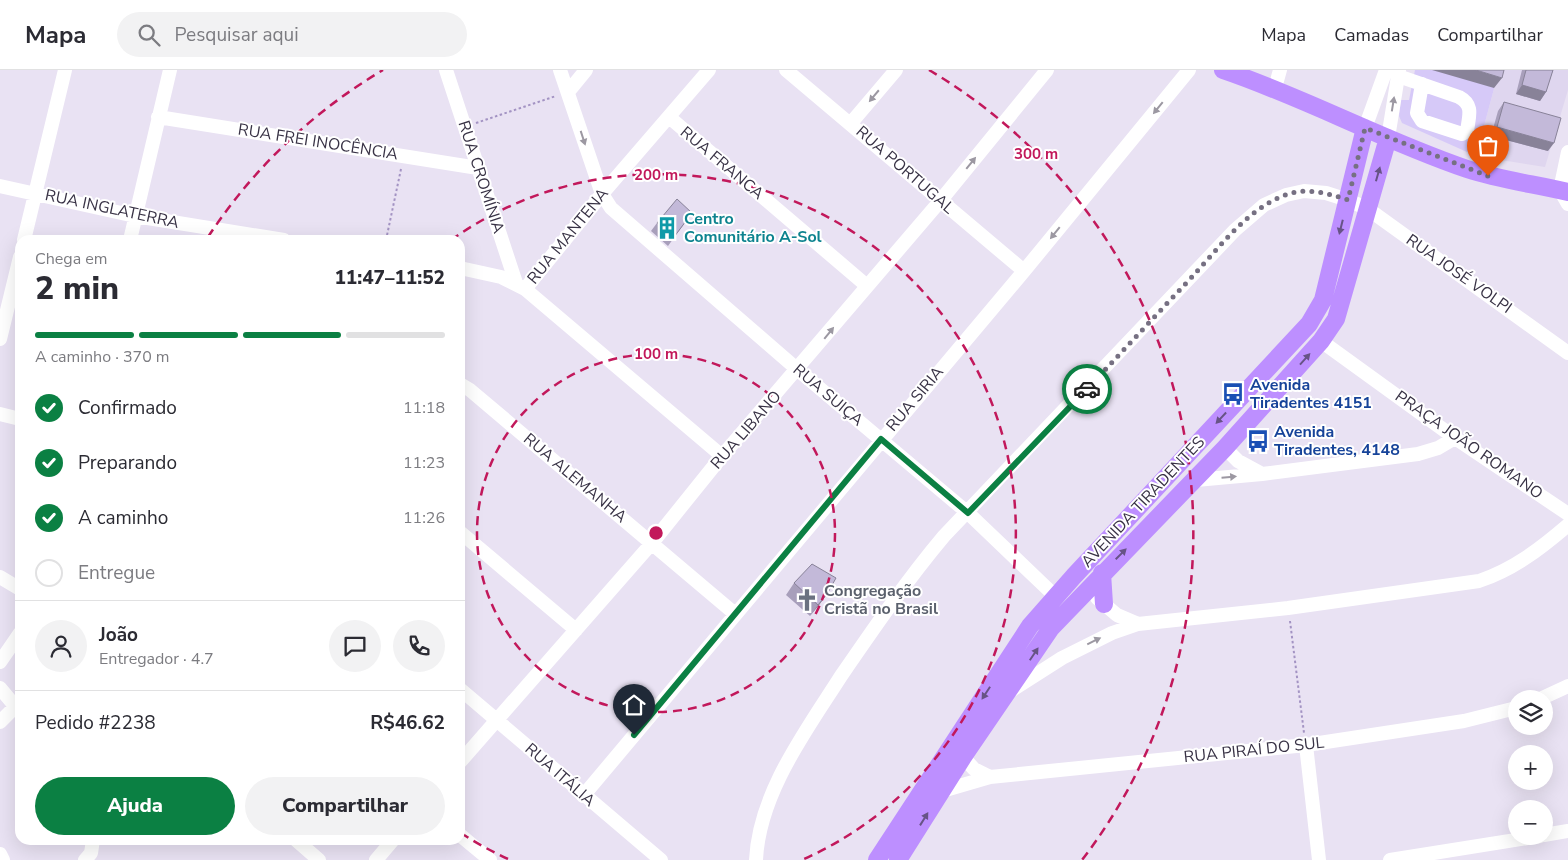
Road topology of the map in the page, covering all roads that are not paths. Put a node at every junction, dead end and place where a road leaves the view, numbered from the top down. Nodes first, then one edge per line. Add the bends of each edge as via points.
1 (65, 70) edge
2 (170, 70) edge
3 (446, 70) edge
4 (560, 70) edge
5 (586, 70) edge
6 (708, 70) edge
7 (786, 70) edge
8 (896, 70) edge
9 (1046, 70) edge
10 (1189, 70) edge
11 (1223, 70) edge
12 (1280, 70) edge
13 (1394, 72) edge
14 (1422, 84) dead end
15 (1275, 88) junction
16 (568, 92) junction
17 (158, 117) junction
18 (669, 117) junction
19 (851, 123) junction
20 (1365, 128) junction
21 (1388, 138) junction
22 (1568, 152) edge
23 (478, 168) junction
24 (0, 186) edge
25 (35, 193) junction
26 (602, 194) junction
27 (1565, 195) edge
28 (940, 200) junction
29 (1348, 200) junction
30 (1368, 209) junction
31 (136, 216) junction
32 (25, 235) edge
33 (131, 235) edge
34 (253, 235) edge
35 (465, 269) edge
36 (1024, 271) junction
37 (15, 277) edge
38 (520, 286) junction
39 (867, 286) junction
40 (0, 339) edge
41 (1321, 341) junction
42 (1568, 353) edge
43 (798, 370) junction
44 (465, 387) edge
45 (0, 414) edge
46 (15, 418) edge
47 (1455, 438) junction
48 (881, 439) junction
49 (1225, 448) junction
50 (722, 456) junction
51 (1262, 474) junction
52 (1196, 480) junction
53 (968, 513) junction
54 (1568, 514) edge
55 (1568, 525) edge
56 (465, 536) edge
57 (652, 543) junction
58 (1102, 573) junction
59 (1074, 576) junction
60 (0, 577) edge
61 (15, 586) edge
62 (1087, 588) junction
63 (1055, 596) junction
64 (1104, 604) junction
65 (734, 613) junction
66 (1138, 624) junction
67 (576, 630) junction
68 (15, 640) edge
69 (0, 662) edge
70 (1568, 686) edge
71 (0, 688) edge
72 (465, 693) edge
73 (1553, 693) edge
74 (1007, 694) junction
75 (15, 706) edge
76 (1508, 710) edge
77 (15, 711) edge
78 (496, 720) junction
79 (0, 722) edge
80 (1306, 745) junction
81 (465, 756) edge
82 (964, 757) junction
83 (990, 777) junction
84 (942, 791) junction
85 (583, 796) junction
86 (1568, 831) edge
87 (1553, 834) edge
88 (465, 839) edge
89 (1508, 841) edge
90 (92, 845) edge
91 (302, 845) edge
92 (389, 845) edge
93 (0, 854) edge
94 (2, 860) edge
95 (86, 860) edge
96 (319, 860) edge
97 (376, 860) edge
98 (490, 860) edge
99 (661, 860) edge
100 (756, 860) edge
101 (877, 860) edge
102 (898, 860) edge
103 (1319, 860) edge
104 (1390, 860) edge

1 - 25 street
2 - 17 street
3 - 23 street, RUA CROMÍNIA
4 - 16 street, RUA SUIÇA
5 - 16 street
6 - 18 street, RUA MANTENA
7 - 19 street, RUA PORTUGAL
8 -> 19 street
28 -> 9 street, RUA LIBANO
10 -> 36 street, RUA SIRIA
11 - 15 main road
12 - 15 street
13 - 14 street
13 - 20 street
21 -> 13 street
15 - 20 main road
16 -> 26 street, RUA SUIÇA
17 - 23 street, RUA FREI INOCÊNCIA
17 - 31 street
18 - 26 street, RUA MANTENA
18 - 39 street, RUA FRANCA
19 - 28 street, RUA PORTUGAL
20 - 21 main road
20 - 29 main road, AVENIDA TIRADENTES
21 - 27 main road via 1488,176
30 -> 21 main road, AVENIDA TIRADENTES
22 - 27 street
23 - 38 street, RUA CROMÍNIA
24 - 25 street, RUA INGLATERRA
25 - 31 street, RUA INGLATERRA
25 - 32 street
26 - 38 street, RUA MANTENA
26 - 43 street, RUA SUIÇA via 618,216
28 - 36 street, RUA PORTUGAL
28 - 39 street, RUA LIBANO
29 - 30 street, RUA JOSÉ VOLPI
29 - 53 street, RUA JOSÉ VOLPI via 1304,191 1264,205 1235,230
29 -> 59 main road, AVENIDA TIRADENTES via 1324,300 1309,324
30 - 41 main road, AVENIDA TIRADENTES via 1336,319
30 - 42 street, RUA JOSÉ VOLPI
31 - 33 street
31 - 34 street, RUA INGLATERRA
35 - 38 street via 491,274
36 - 48 street, RUA SIRIA
37 - 40 street
38 - 50 street
43 -> 39 street, RUA LIBANO
41 - 47 street, PRAÇA JOÃO ROMANO
49 -> 41 main road, AVENIDA TIRADENTES
43 - 48 street, RUA SUIÇA
43 - 50 street, RUA LIBANO
44 - 57 street, RUA ALEMANHA
45 - 46 street
47 - 51 street via 1418,454
47 - 54 street, PRAÇA JOÃO ROMANO
48 - 53 street, RUA SUIÇA
48 - 65 street, RUA SIRIA
49 - 51 street via 1238,461
49 - 52 main road, AVENIDA TIRADENTES
50 - 57 street, RUA LIBANO
52 -> 51 street
58 -> 52 main road, AVENIDA TIRADENTES
53 - 63 street, RUA SUIÇA
53 - 100 street, RUA JOSÉ VOLPI via 922,562 810,724 771,798 760,831
55 - 66 street via 1524,560 1479,581 1288,608
56 - 67 street
57 - 65 street, RUA ALEMANHA
57 - 67 street, RUA LIBANO
58 - 62 main road, AVENIDA TIRADENTES
58 - 64 main road
59 - 62 street
59 - 63 main road, AVENIDA TIRADENTES
60 - 61 street
62 - 64 street
74 -> 62 main road, AVENIDA TIRADENTES via 1052,628
63 -> 101 main road, AVENIDA TIRADENTES via 1030,626
64 - 66 street via 1117,616
65 - 85 street, RUA SIRIA
74 -> 66 street via 1062,658
67 - 78 street, RUA LIBANO
68 - 69 street
70 - 73 street
71 - 75 street
72 - 78 street, RUA ITÁLIA
74 - 82 main road, AVENIDA TIRADENTES
76 - 80 street, RUA PIRAÍ DO SUL via 1464,721
77 - 79 street
78 - 81 street, RUA LIBANO
78 - 85 street, RUA ITÁLIA
80 - 83 street, RUA PIRAÍ DO SUL
80 - 103 street
82 - 83 street via 974,769
82 - 84 main road, AVENIDA TIRADENTES
83 - 84 street, RUA PIRAÍ DO SUL
102 -> 84 main road, AVENIDA TIRADENTES
85 - 99 street, RUA ITÁLIA
86 - 87 street
88 - 98 street
89 - 104 street
90 - 95 street
91 - 96 street
92 - 97 street
93 - 94 street

